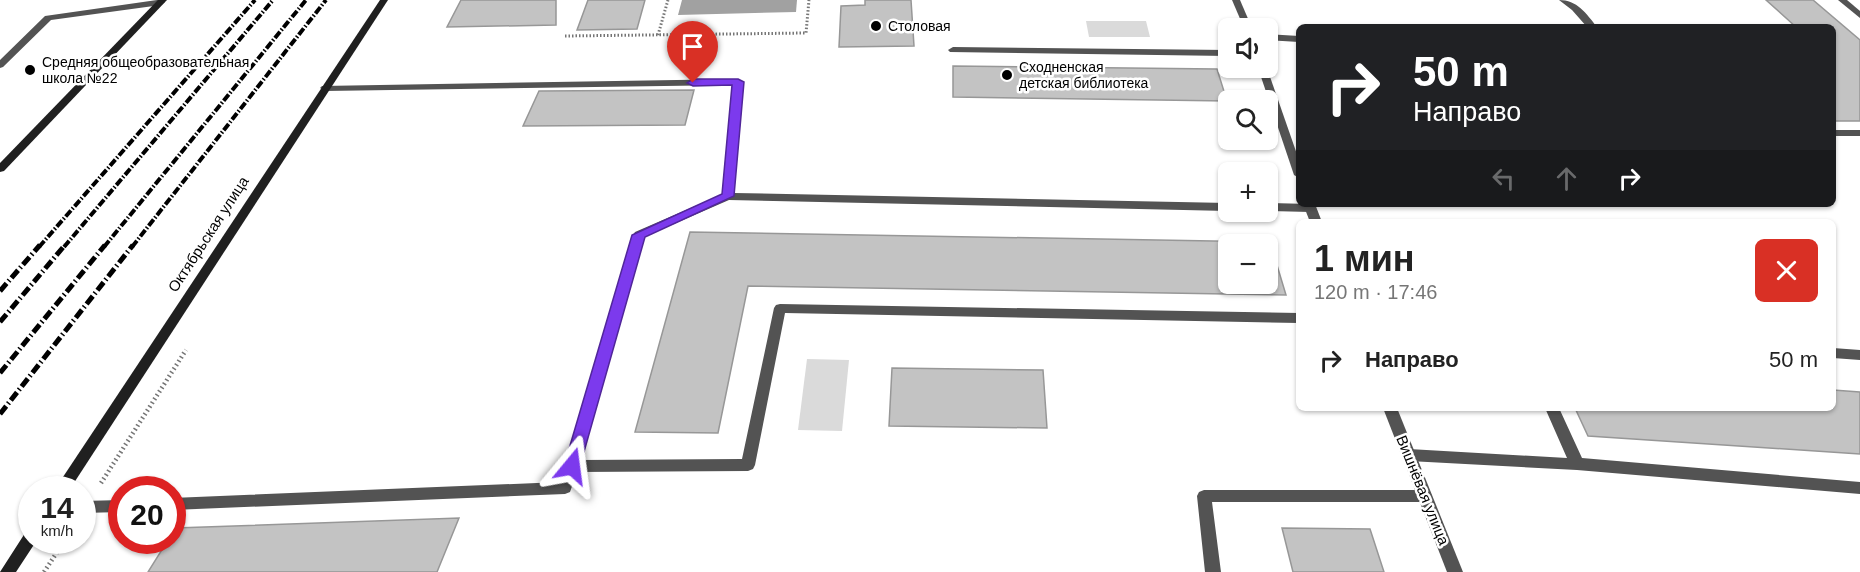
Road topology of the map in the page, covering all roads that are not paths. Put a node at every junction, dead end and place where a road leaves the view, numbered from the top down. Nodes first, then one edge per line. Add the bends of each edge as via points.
1 (384, 0) edge
2 (1236, 0) edge
3 (1563, 0) edge
4 (1842, 0) edge
5 (162, 1) edge
6 (1860, 15) edge
7 (1244, 18) edge
8 (1589, 24) edge
9 (1278, 38) edge
10 (1296, 39) edge
11 (953, 50) dead end
12 (1218, 54) edge
13 (0, 65) edge
14 (1265, 78) edge
15 (325, 88) junction
16 (1836, 133) edge
17 (1860, 133) edge
18 (1296, 166) edge
19 (0, 169) edge
20 (728, 196) junction
21 (1296, 206) edge
22 (1218, 207) edge
23 (1278, 207) edge
24 (1296, 318) edge
25 (1836, 353) edge
26 (1860, 355) edge
27 (1391, 411) edge
28 (1553, 411) edge
29 (1409, 455) junction
30 (1577, 464) junction
31 (572, 466) junction
32 (71, 476) edge
33 (1860, 488) edge
34 (1425, 496) junction
35 (186, 503) edge
36 (19, 554) edge
37 (7, 572) edge
38 (1213, 572) edge
39 (1455, 572) edge

1 - 15 street, Октябрьская улица
2 - 7 street
3 - 8 street
4 - 6 street
5 - 13 street via 48,18
5 - 19 street
9 - 10 street
11 - 12 street
14 - 18 street
15 - 20 street via 738,82
15 - 32 street, Октябрьская улица
16 - 17 street
20 - 22 street
20 - 31 street via 639,235
21 - 23 street
24 - 31 street via 780,308 748,465
25 - 26 street
27 - 29 street, Вишнёвая улица
28 - 30 street
29 - 30 street
29 - 34 street, Вишнёвая улица
30 - 33 street
31 - 35 street via 565,488
34 - 38 street via 1204,496
34 - 39 street, Вишнёвая улица
36 - 37 street

